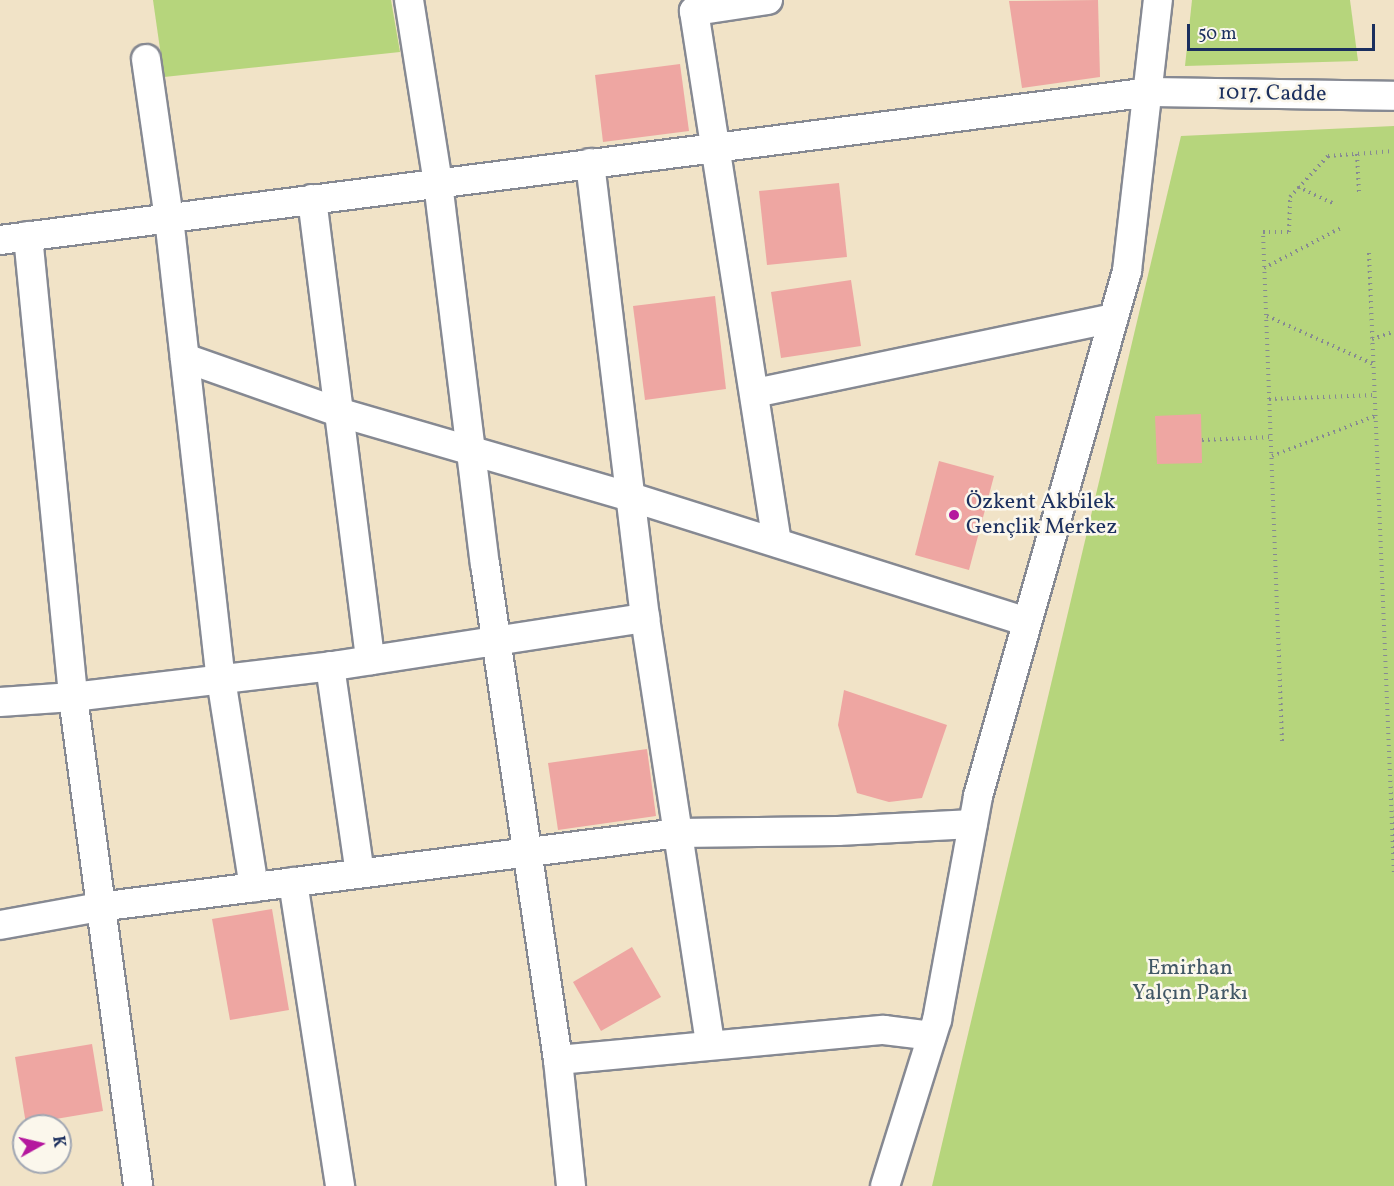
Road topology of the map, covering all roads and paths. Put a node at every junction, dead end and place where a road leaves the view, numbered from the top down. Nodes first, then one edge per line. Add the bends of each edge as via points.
1 (410, 0) edge
2 (768, 0) edge
3 (1158, 0) edge
4 (693, 6) edge
5 (146, 59) dead end
6 (1150, 92) junction
7 (1394, 96) edge
8 (717, 146) junction
9 (1394, 151) edge
10 (1357, 154) junction
11 (590, 163) junction
12 (438, 183) junction
13 (1298, 188) junction
14 (1359, 194) dead end
15 (312, 199) junction
16 (1332, 203) dead end
17 (169, 218) junction
18 (1341, 228) dead end
19 (28, 236) junction
20 (0, 240) edge
21 (1369, 253) dead end
22 (1264, 268) junction
23 (1266, 316) junction
24 (1113, 318) junction
25 (1394, 332) edge
26 (1372, 339) junction
27 (185, 358) junction
28 (1373, 364) junction
29 (755, 393) junction
30 (1374, 395) junction
31 (1269, 399) junction
32 (338, 412) junction
33 (1375, 416) junction
34 (1271, 437) junction
35 (1202, 441) dead end
36 (471, 451) junction
37 (1272, 456) junction
38 (631, 497) junction
39 (777, 543) junction
40 (645, 618) junction
41 (1027, 622) junction
42 (497, 641) junction
43 (370, 660) junction
44 (330, 666) junction
45 (222, 680) junction
46 (73, 697) junction
47 (0, 702) edge
48 (1282, 741) dead end
49 (973, 824) junction
50 (678, 833) junction
51 (527, 851) junction
52 (360, 873) junction
53 (1394, 875) edge
54 (293, 882) junction
55 (254, 887) junction
56 (99, 908) junction
57 (0, 925) edge
58 (932, 1036) junction
59 (710, 1044) junction
60 (558, 1060) junction
61 (138, 1186) edge
62 (340, 1186) edge
63 (571, 1186) edge
64 (885, 1186) edge

1 - 12 street
2 - 4 street
3 - 6 street
4 - 8 street
5 - 17 street
6 - 7 street, 1017. Cadde
6 - 8 street, 1017. Cadde
6 - 24 street via 1126,271
8 - 11 street, 1017. Cadde
8 - 29 street
9 - 10 path
10 - 13 path via 1328,156
10 - 14 path
11 - 12 street, 1017. Cadde
11 - 38 street
12 - 15 street, 1017. Cadde
12 - 36 street
13 - 16 path
13 - 22 path via 1290,197 1289,232 1263,232
15 - 17 street, 1017. Cadde
15 - 32 street
17 - 19 street, 1017. Cadde
17 - 27 street
18 - 22 path
19 - 20 street, 1017. Cadde
19 - 46 street
21 - 26 path
22 - 23 path
23 - 28 path
23 - 31 path
24 - 29 street
24 - 41 street
25 - 26 path
26 - 28 path
27 - 32 street
27 - 45 street
28 - 30 path
29 - 39 street
30 - 31 path
30 - 33 path
31 - 34 path
32 - 36 street
32 - 43 street
33 - 37 path
33 - 53 path
34 - 35 path
34 - 37 path
36 - 38 street
36 - 42 street
37 - 48 path
38 - 39 street
38 - 40 street
39 - 41 street
40 - 42 street
40 - 50 street
41 - 49 street
42 - 43 street
42 - 51 street
43 - 44 street
44 - 45 street
44 - 52 street
45 - 46 street
45 - 55 street
46 - 47 street
46 - 56 street
49 - 50 street
49 - 58 street
50 - 51 street
50 - 59 street
51 - 52 street
51 - 60 street
52 - 54 street
54 - 55 street
54 - 62 street
55 - 56 street
56 - 57 street
56 - 61 street
58 - 59 street via 884,1030
58 - 64 street
59 - 60 street
60 - 63 street

